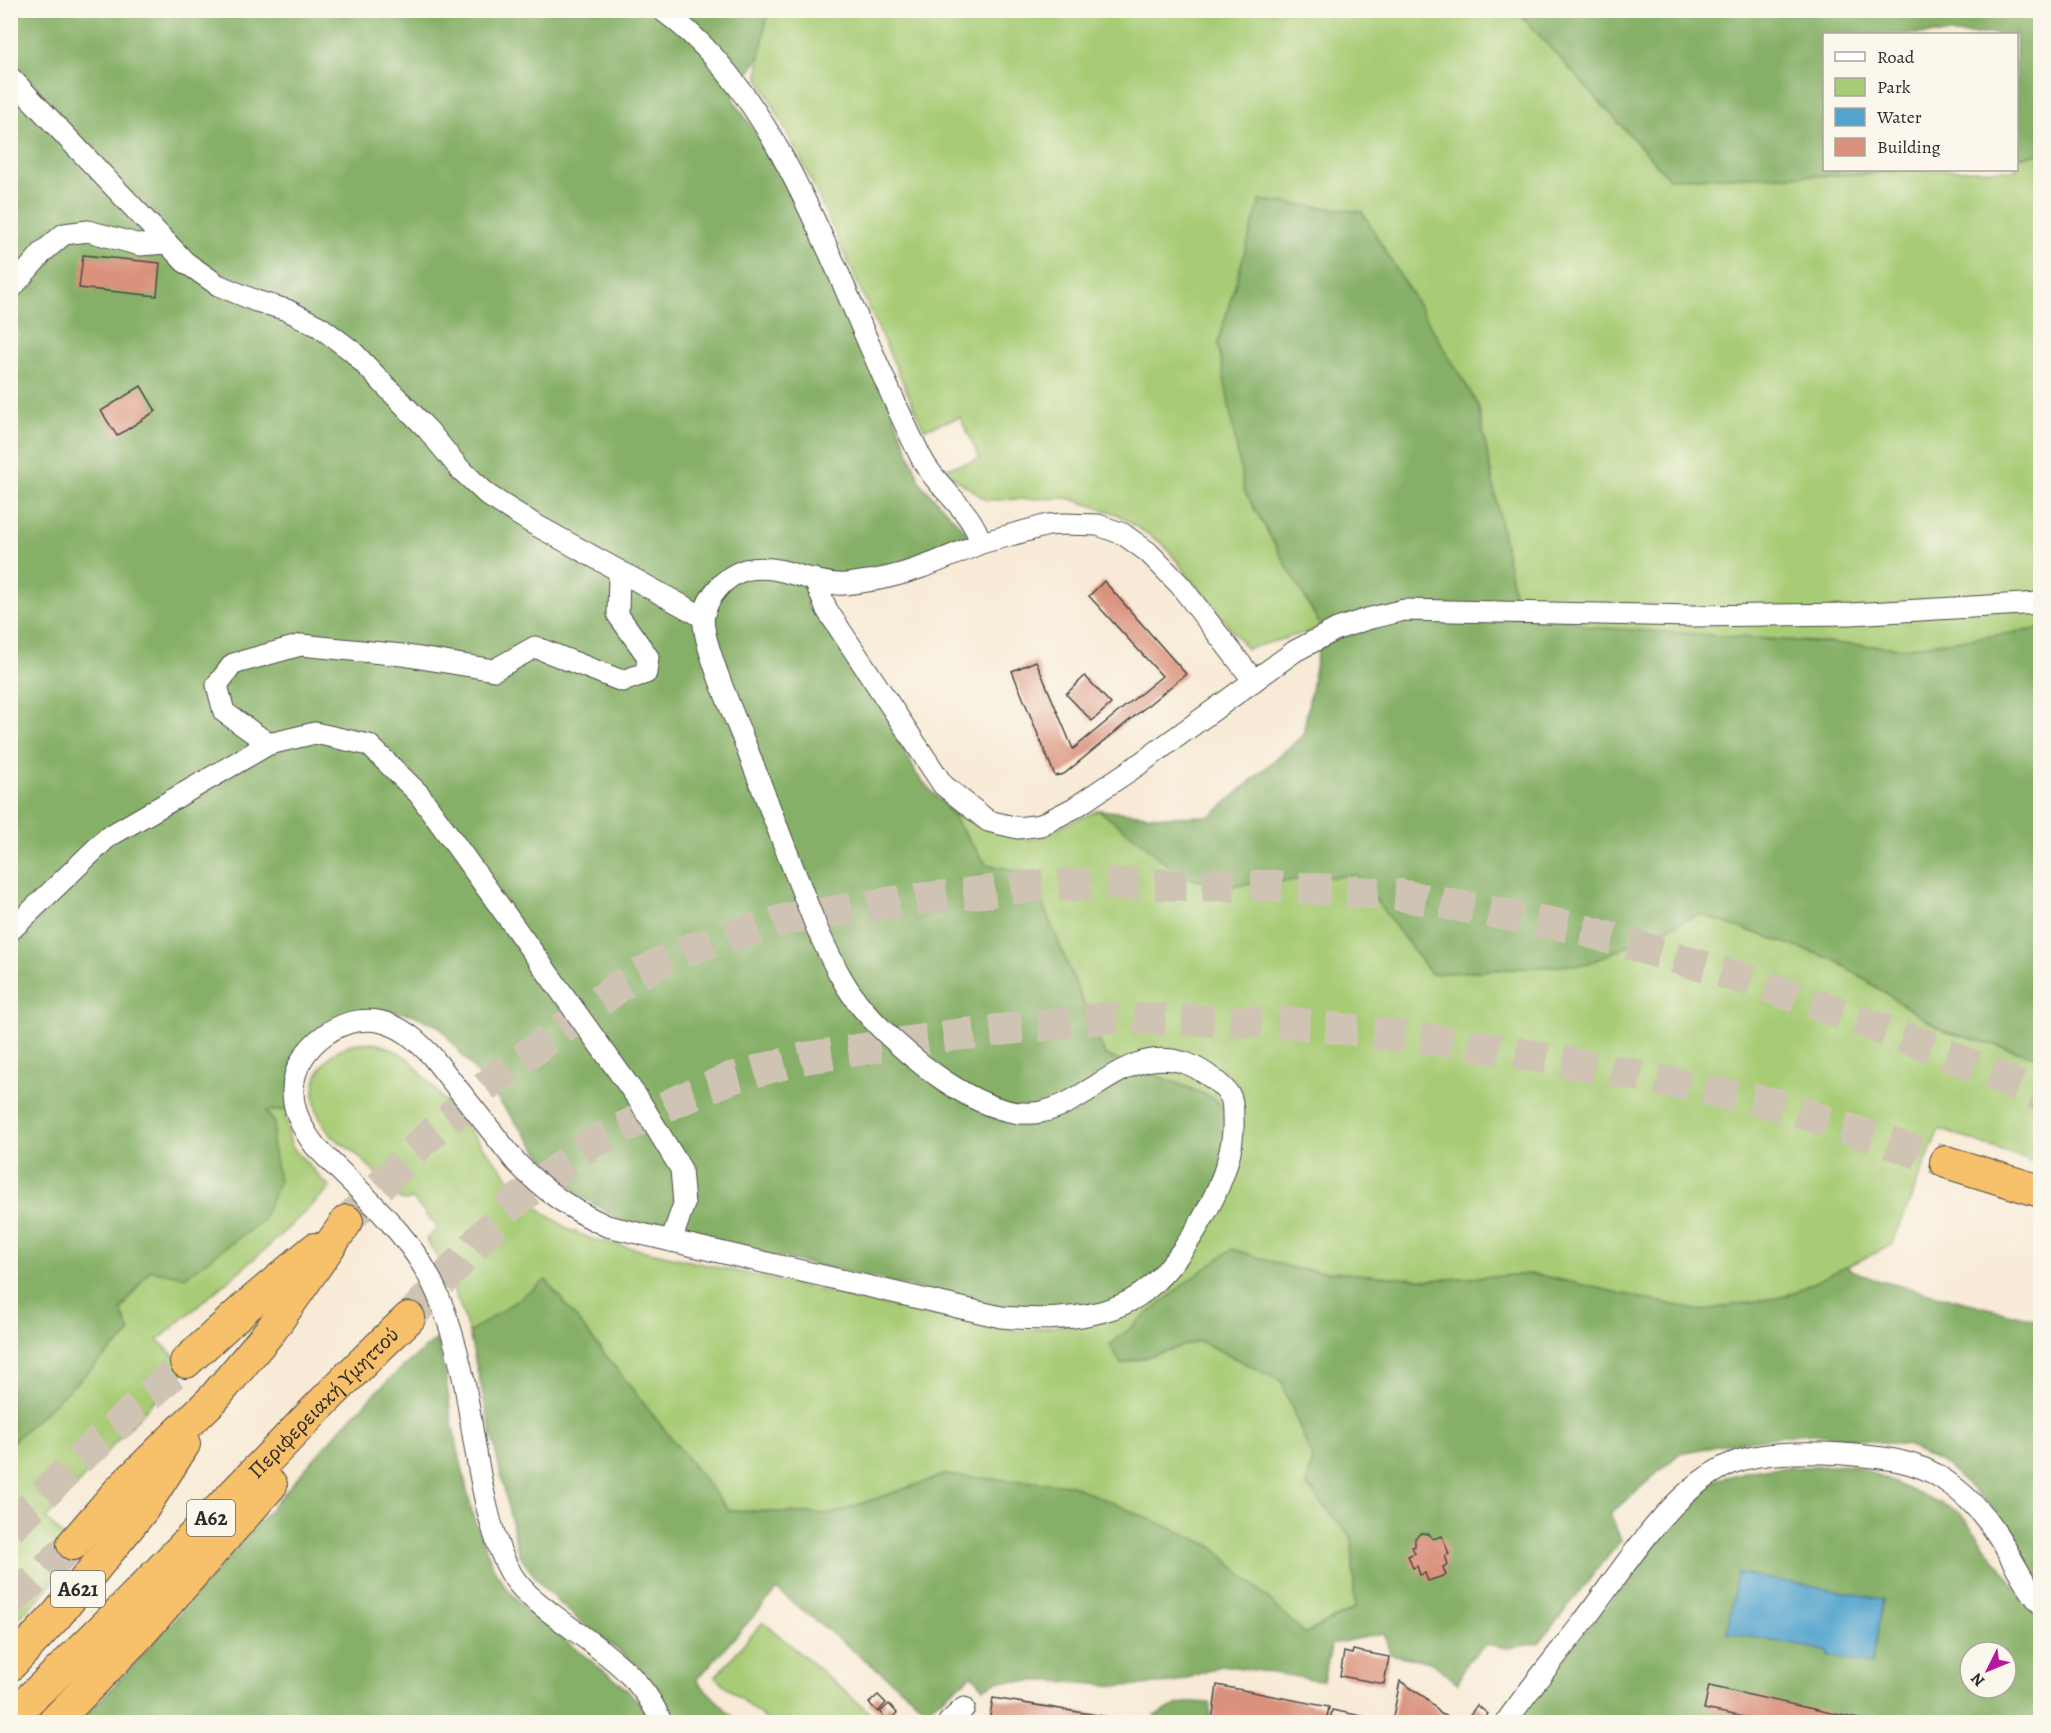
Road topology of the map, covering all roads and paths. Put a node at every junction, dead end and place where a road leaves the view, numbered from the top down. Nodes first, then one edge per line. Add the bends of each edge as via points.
1 (662, 10) edge
2 (10, 78) edge
3 (167, 243) junction
4 (10, 290) edge
5 (981, 543) junction
6 (619, 572) junction
7 (814, 579) junction
8 (2040, 603) edge
9 (703, 617) junction
10 (1254, 681) junction
11 (269, 744) junction
12 (10, 930) edge
13 (1946, 1162) tunnel mouth
14 (1999, 1179) junction
15 (2040, 1191) edge
16 (2040, 1201) edge
17 (671, 1241) junction
18 (186, 1362) tunnel mouth
19 (214, 1398) junction
20 (73, 1544) tunnel mouth
21 (2040, 1603) edge
22 (10, 1665) edge
23 (10, 1717) edge
24 (54, 1722) edge
25 (662, 1722) edge
26 (1506, 1722) edge

1 - 5 street via 709,50 761,119 810,209 923,461 972,520
2 - 3 street
3 - 4 street via 140,244 88,231 64,234
3 - 6 street via 185,262 218,285 287,310 320,327 352,351 489,496
5 - 7 street via 896,576 838,584
5 - 10 street via 1048,525 1098,525 1123,534 1148,552 1180,585
6 - 9 street
6 - 11 street via 618,615 648,657 646,673 621,681 535,647 494,670 402,655 301,645 233,664 217,685 224,712
7 - 9 street via 772,568 745,570 729,578 712,595
7 - 10 street via 827,610 943,785 988,821 1018,828 1041,825 1074,808
8 - 10 street via 1851,614 1693,616 1404,610 1337,629 1295,651
9 - 17 street via 722,687 818,931 861,1008 903,1050 989,1106 1019,1114 1042,1112 1083,1095 1130,1065 1152,1059 1183,1062 1210,1076 1230,1096 1234,1134 1223,1174 1184,1249 1151,1286 1132,1300 1095,1314 1039,1320 1001,1317
11 - 12 street via 108,837
11 - 17 street via 315,733 369,745 419,794 632,1091 681,1169 684,1204
13 - 14 highway
14 - 15 highway
14 - 16 highway
17 - 25 street via 607,1226 546,1191 516,1162 431,1055 390,1024 367,1020 342,1025 312,1046 297,1068 294,1104 304,1131 404,1239 436,1291 460,1366 493,1526 513,1576 535,1600 632,1676 650,1698
18 - 19 highway via 347,1221 271,1330
19 - 20 highway via 119,1491
19 - 22 highway, Α621 via 142,1510 56,1616
21 - 26 street via 1980,1512 1927,1470 1892,1459 1832,1454 1770,1455 1736,1462 1689,1491 1657,1525
23 - 24 highway, Περιφερειακή Υμηττού / Α62 via 140,1592 409,1318 376,1365 193,1575

